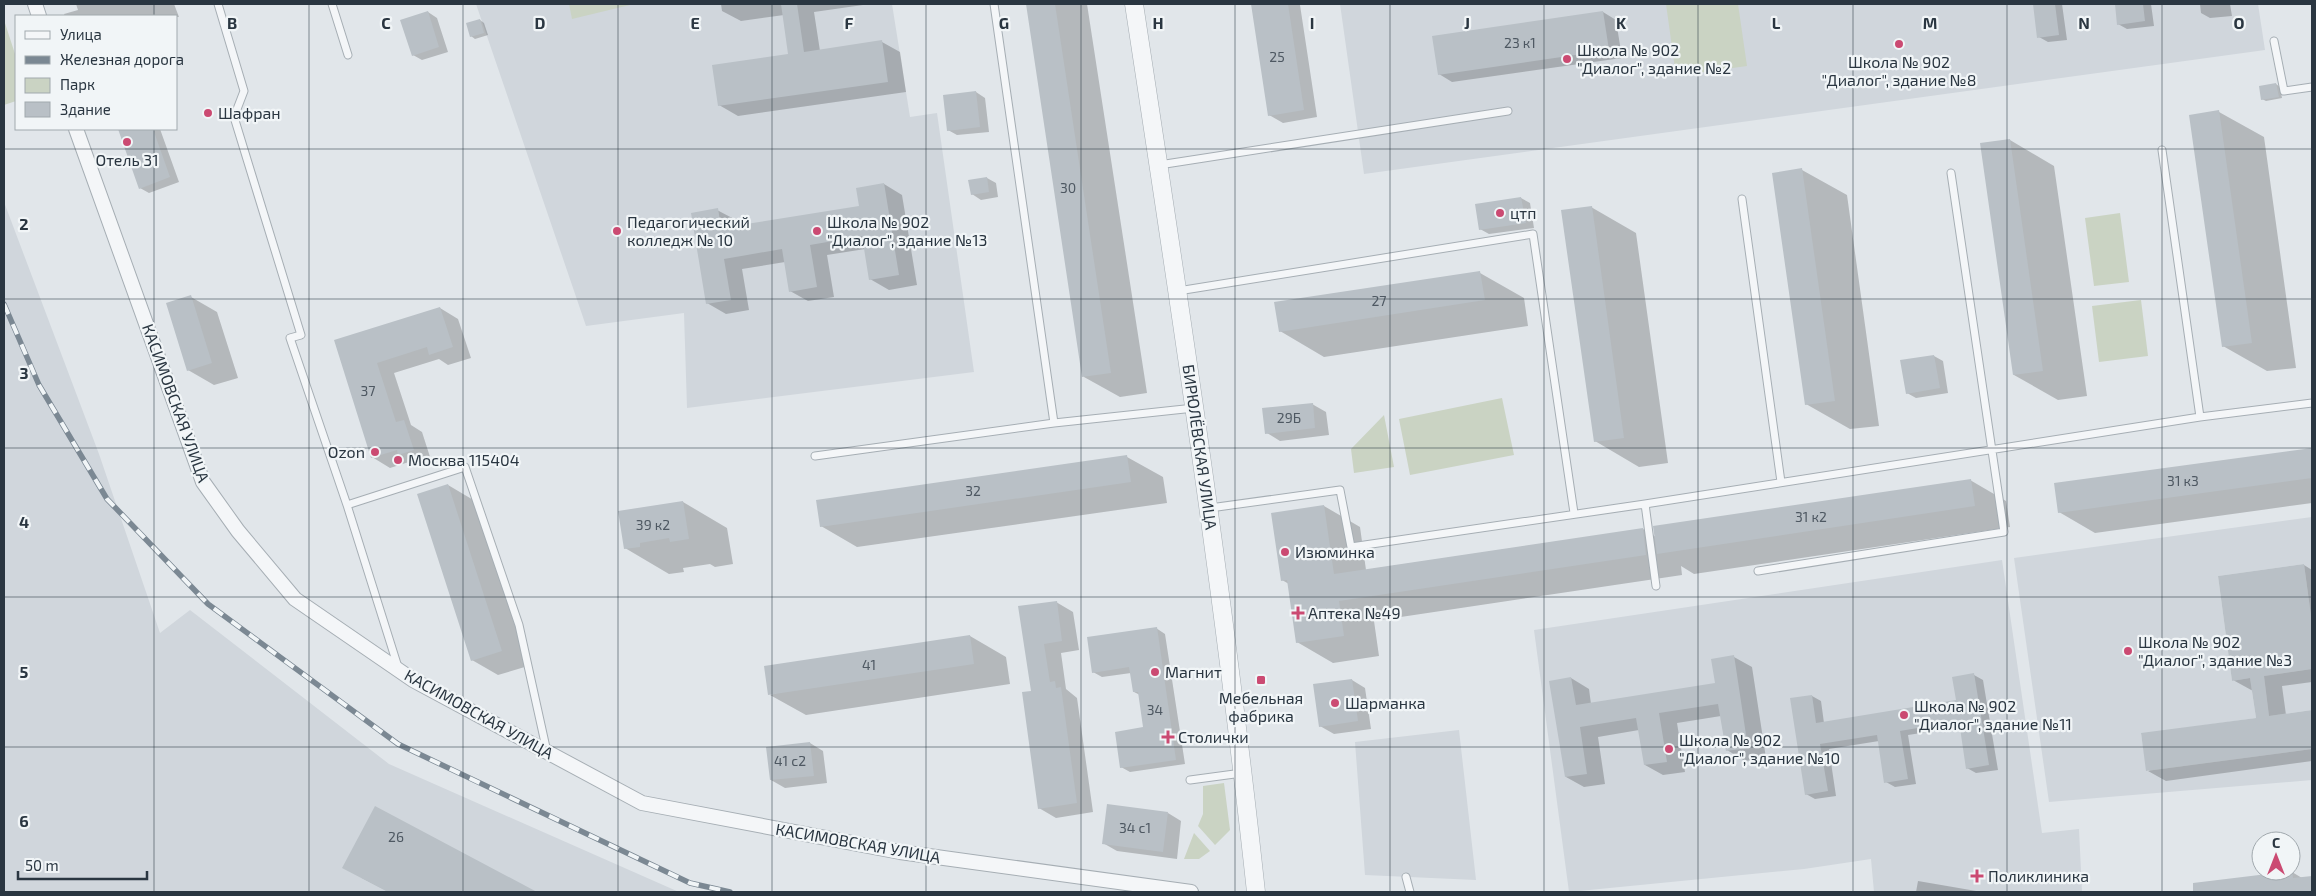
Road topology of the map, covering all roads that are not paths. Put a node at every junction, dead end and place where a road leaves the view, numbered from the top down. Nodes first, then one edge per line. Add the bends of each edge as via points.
1 (218, 4) edge
2 (332, 4) edge
3 (994, 4) edge
4 (1134, 4) edge
5 (2274, 41) dead end
6 (348, 55) dead end
7 (2312, 87) edge
8 (1508, 112) dead end
9 (76, 130) edge
10 (2162, 150) dead end
11 (1159, 165) junction
12 (1950, 173) dead end
13 (1742, 199) dead end
14 (1178, 291) junction
15 (2312, 403) edge
16 (1194, 408) junction
17 (2200, 418) junction
18 (1054, 424) junction
19 (1991, 450) junction
20 (815, 456) dead end
21 (1781, 482) junction
22 (1645, 504) junction
23 (347, 505) junction
24 (1209, 508) junction
25 (1574, 513) junction
26 (1758, 571) dead end
27 (1656, 586) dead end
28 (399, 670) junction
29 (547, 752) junction
30 (1243, 773) junction
31 (1190, 780) dead end
32 (1406, 877) dead end
33 (1191, 892) edge
34 (1256, 892) edge
35 (1410, 892) edge

1 - 23 lane via 244,91 234,117 301,335 290,338
2 - 6 lane
3 - 18 lane
4 - 11 street, БИРЮЛЁВСКАЯ УЛИЦА
5 - 7 lane via 2284,91
8 - 11 lane
9 - 28 street, КАСИМОВСКАЯ УЛИЦА via 203,482 238,531 295,599
10 - 17 lane
11 - 14 street, БИРЮЛЁВСКАЯ УЛИЦА
12 - 19 lane
13 - 21 lane
14 - 16 street, БИРЮЛЁВСКАЯ УЛИЦА
14 - 25 lane via 1532,234
15 - 17 lane
16 - 18 lane
16 - 24 street, БИРЮЛЁВСКАЯ УЛИЦА
17 - 19 lane
18 - 20 lane
19 - 21 lane
19 - 26 lane via 2004,532
21 - 22 lane
22 - 25 lane
22 - 27 lane
23 - 28 lane
23 - 29 lane via 465,467 518,625
24 - 25 lane via 1340,490 1351,547
24 - 30 street, БИРЮЛЁВСКАЯ УЛИЦА
28 - 29 street, КАСИМОВСКАЯ УЛИЦА
29 - 33 street, КАСИМОВСКАЯ УЛИЦА via 642,804 900,852
30 - 31 lane
30 - 34 street, БИРЮЛЁВСКАЯ УЛИЦА
32 - 35 lane

